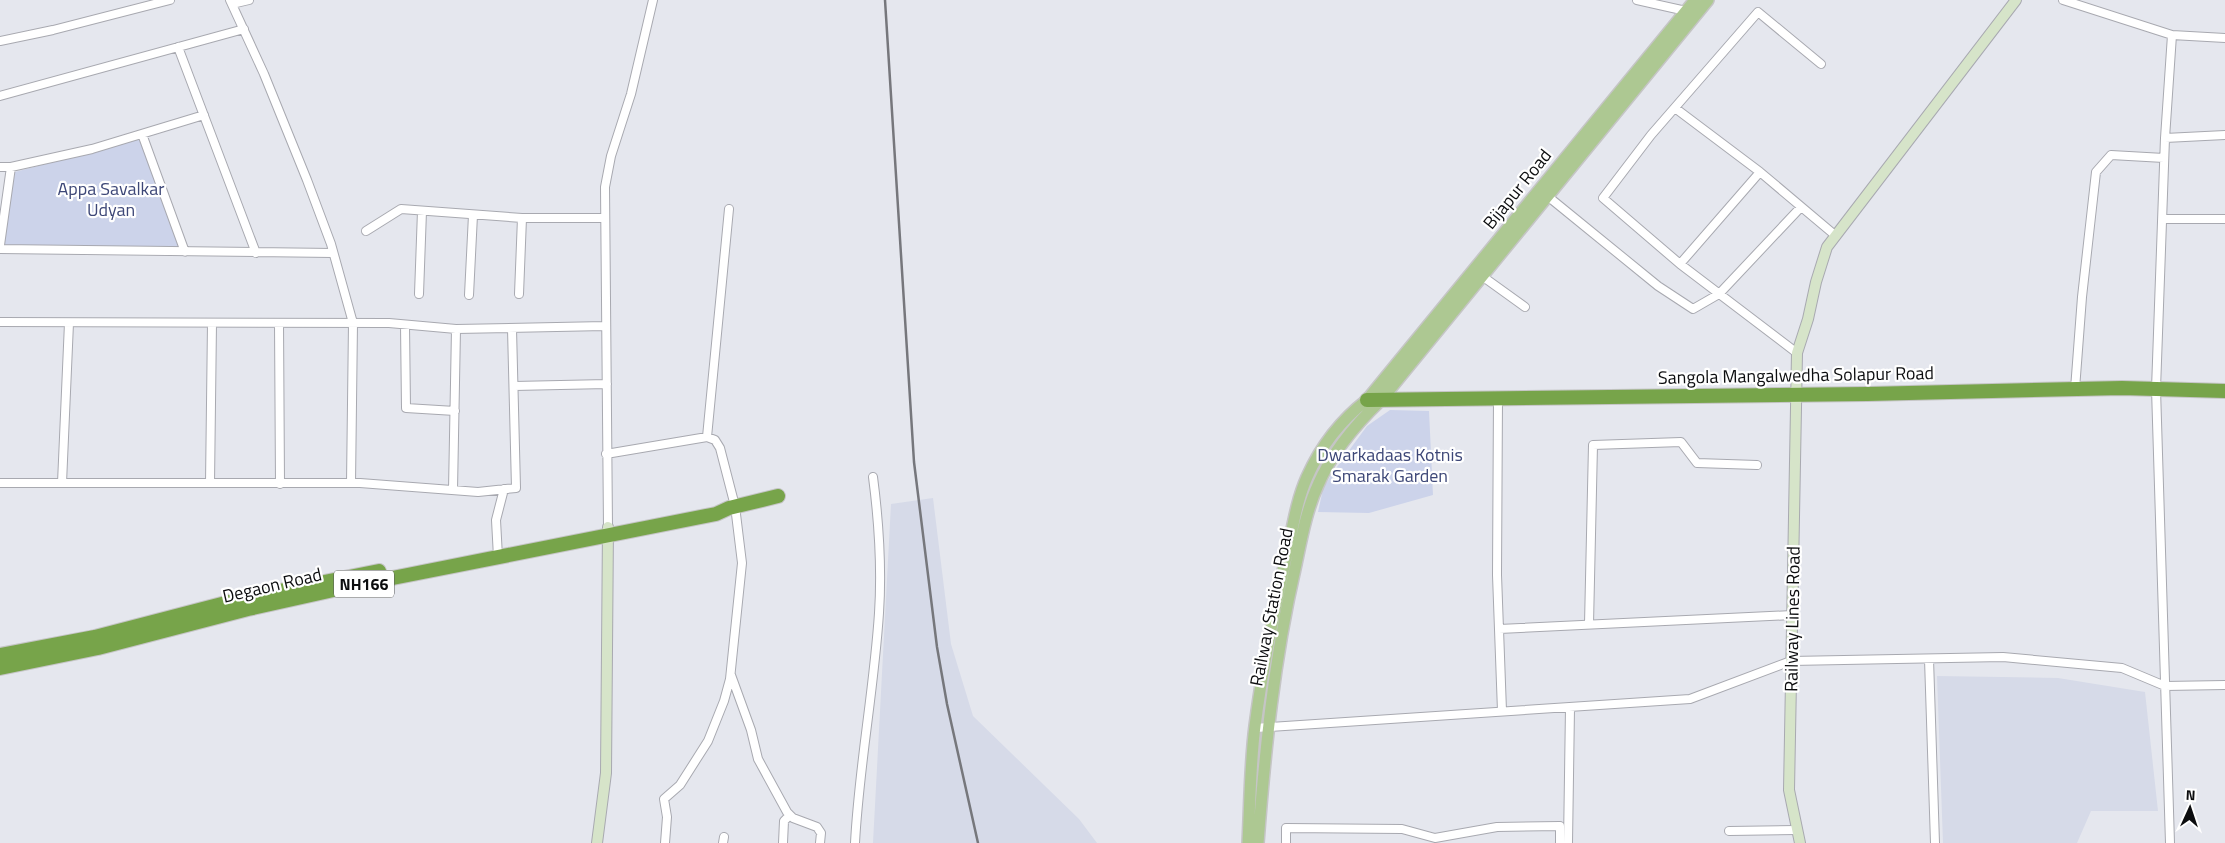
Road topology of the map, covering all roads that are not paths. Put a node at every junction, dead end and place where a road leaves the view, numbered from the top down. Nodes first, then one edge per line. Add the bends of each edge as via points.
1 (170, 0) edge
2 (249, 0) edge
3 (653, 0) edge
4 (1637, 0) edge
5 (1695, 0) edge
6 (1708, 0) edge
7 (2016, 0) edge
8 (2063, 0) edge
9 (231, 2) edge
10 (1686, 11) junction
11 (244, 29) junction
12 (2172, 35) junction
13 (2225, 38) edge
14 (0, 41) edge
15 (178, 47) junction
16 (1821, 64) dead end
17 (0, 96) edge
18 (1675, 108) junction
19 (204, 115) junction
20 (142, 134) junction
21 (2225, 135) edge
22 (2165, 138) junction
23 (2164, 158) junction
24 (0, 167) edge
25 (11, 167) junction
26 (1760, 172) junction
27 (1543, 192) junction
28 (1801, 207) junction
29 (729, 209) dead end
30 (422, 211) junction
31 (473, 214) junction
32 (522, 218) junction
33 (605, 218) junction
34 (2162, 219) junction
35 (2225, 219) edge
36 (366, 231) dead end
37 (1836, 236) junction
38 (0, 245) edge
39 (0, 249) edge
40 (185, 252) junction
41 (256, 253) junction
42 (333, 253) junction
43 (1680, 264) junction
44 (1482, 276) junction
45 (419, 294) dead end
46 (519, 294) dead end
47 (1719, 294) junction
48 (469, 295) dead end
49 (1525, 307) dead end
50 (0, 322) edge
51 (69, 323) junction
52 (212, 323) junction
53 (354, 323) junction
54 (279, 324) junction
55 (405, 325) junction
56 (605, 326) junction
57 (456, 328) junction
58 (512, 329) junction
59 (1797, 353) junction
60 (607, 384) junction
61 (514, 386) junction
62 (2075, 389) junction
63 (2156, 389) junction
64 (2225, 391) edge
65 (1796, 394) junction
66 (1498, 398) junction
67 (1374, 400) junction
68 (455, 411) junction
69 (707, 437) junction
70 (606, 454) junction
71 (1757, 465) dead end
72 (874, 477) dead end
73 (0, 483) edge
74 (62, 483) junction
75 (210, 483) junction
76 (351, 483) junction
77 (280, 484) junction
78 (504, 489) junction
79 (454, 490) junction
80 (778, 496) dead end
81 (732, 507) junction
82 (608, 531) junction
83 (497, 553) junction
84 (1792, 615) junction
85 (1589, 624) junction
86 (1499, 629) junction
87 (0, 655) edge
88 (1929, 659) junction
89 (1791, 662) junction
90 (0, 668) edge
91 (731, 675) junction
92 (2225, 685) edge
93 (2165, 686) junction
94 (1570, 708) junction
95 (1502, 711) junction
96 (1267, 727) junction
97 (1255, 728) junction
98 (790, 815) junction
99 (1797, 830) junction
100 (1729, 831) dead end
101 (1458, 834) junction
102 (597, 843) edge
103 (665, 843) edge
104 (783, 843) edge
105 (820, 843) edge
106 (855, 843) edge
107 (1248, 843) edge
108 (1258, 843) edge
109 (1286, 843) edge
110 (1458, 843) edge
111 (1560, 843) edge
112 (1568, 843) edge
113 (1800, 843) edge
114 (1935, 843) edge
115 (2170, 843) edge

1 - 14 street
2 - 9 street
3 - 33 street via 631,94 611,156 605,187
4 - 10 street
5 - 10 main road, Bijapur Road
6 - 27 main road
7 - 37 street, Railway Lines Road
8 - 12 street
9 - 11 street
10 - 27 main road, Bijapur Road
11 - 15 street
11 - 42 street via 296,153
12 - 13 street
12 - 22 street
15 - 17 street
15 - 19 street
16 - 18 street via 1758,12
18 - 26 street
18 - 43 street via 1602,198
19 - 20 street
19 - 41 street
20 - 25 street
20 - 40 street
21 - 22 street
22 - 23 street
23 - 34 street
23 - 62 street via 2111,155 2096,172
24 - 25 street
25 - 38 street
26 - 28 street
26 - 43 street
27 - 44 main road
27 - 47 street via 1658,286 1693,309
27 - 67 main road, Bijapur Road
28 - 37 street
28 - 47 street
29 - 69 street
30 - 31 street
30 - 36 street via 401,209
30 - 45 street
31 - 32 street
31 - 48 street
32 - 33 street
32 - 46 street
33 - 56 street
34 - 35 street
34 - 63 street
37 - 59 street, Railway Lines Road via 1827,247
39 - 40 street
40 - 41 street
41 - 42 street
42 - 53 street
43 - 47 street
44 - 49 street
44 - 67 main road
47 - 59 street
50 - 51 street
51 - 52 street
51 - 74 street
52 - 54 street
52 - 75 street
53 - 54 street
53 - 55 street
53 - 76 street
54 - 77 street
55 - 57 street
55 - 68 street via 406,408
56 - 58 street
56 - 60 street
57 - 58 street
57 - 68 street
58 - 61 street
59 - 65 street, Railway Lines Road
60 - 61 street
60 - 70 street
61 - 78 street via 516,488
62 - 63 highway, Sangola Mangalwedha Solapur Road
62 - 65 highway, Sangola Mangalwedha Solapur Road
63 - 64 highway, Sangola Mangalwedha Solapur Road
63 - 93 street
65 - 66 highway, Sangola Mangalwedha Solapur Road
65 - 84 street, Railway Lines Road
66 - 67 highway, Sangola Mangalwedha Solapur Road
66 - 86 street
67 - 96 main road, Railway Station Road via 1327,467 1314,495 1290,591
67 - 97 main road, Railway Station Road via 1352,411 1336,430 1314,464 1302,492 1279,588
68 - 79 street
69 - 70 street
69 - 81 street via 715,440 720,448
70 - 82 street
71 - 85 street via 1697,463 1680,442 1593,445
72 - 106 street via 880,533 879,614
73 - 74 street
74 - 75 street
75 - 77 street
76 - 77 street
76 - 79 street
78 - 79 street
78 - 83 street via 496,520
80 - 81 highway, Degaon Road / NH166
81 - 82 highway, Degaon Road / NH166 via 715,506
81 - 91 street via 742,564
82 - 83 highway, Degaon Road / NH166
82 - 102 street via 606,773
83 - 87 highway, Degaon Road / NH166 via 245,598 96,637
83 - 90 highway, Degaon Road / NH166 via 248,609 98,648
84 - 85 street
84 - 89 street, Railway Lines Road
85 - 86 street
86 - 95 street
88 - 89 street
88 - 93 street via 2003,658 2080,663 2122,668
88 - 114 street
89 - 94 street via 1690,699
89 - 99 street, Railway Lines Road via 1789,790
91 - 98 street via 746,713 758,759
91 - 103 street via 708,741 680,786 664,799 667,817
92 - 93 street
93 - 115 street
94 - 95 street
94 - 112 street
95 - 96 street
96 - 97 street
96 - 108 main road, Railway Station Road
97 - 107 main road, Railway Station Road
98 - 104 street via 784,822
98 - 105 street via 817,827 821,833
99 - 100 street
99 - 113 street, Railway Lines Road
101 - 109 street via 1435,838 1402,829 1286,828
101 - 110 street
101 - 111 street via 1497,827 1560,826

